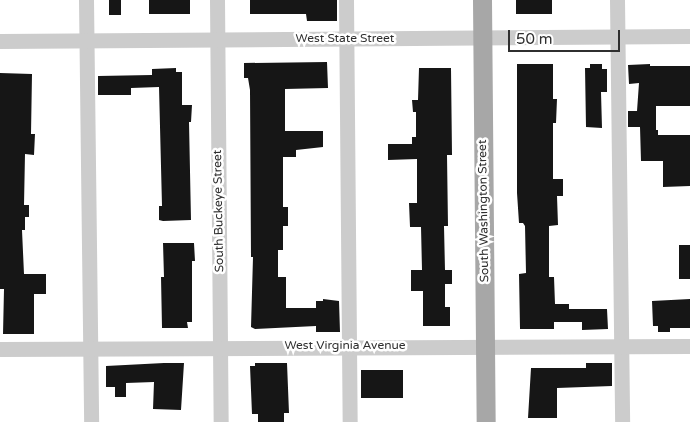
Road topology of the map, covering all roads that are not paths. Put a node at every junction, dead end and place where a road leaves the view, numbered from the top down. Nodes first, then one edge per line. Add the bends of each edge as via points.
1 (86, 0) edge
2 (217, 0) edge
3 (346, 0) edge
4 (482, 0) edge
5 (618, 0) edge
6 (690, 36) edge
7 (618, 38) junction
8 (218, 39) junction
9 (347, 39) junction
10 (482, 39) junction
11 (0, 41) edge
12 (87, 41) junction
13 (350, 346) junction
14 (485, 346) junction
15 (622, 346) junction
16 (690, 346) edge
17 (220, 347) junction
18 (90, 348) junction
19 (0, 349) edge
20 (91, 422) edge
21 (221, 422) edge
22 (350, 422) edge
23 (486, 422) edge
24 (622, 422) edge

1 - 12 street
2 - 8 street, South Buckeye Street
3 - 9 street
4 - 10 main road, South Washington Street
5 - 7 street
6 - 7 street, West State Street
7 - 10 street, West State Street
7 - 15 street
8 - 9 street, West State Street
8 - 12 street, West State Street
8 - 17 street, South Buckeye Street
9 - 10 street, West State Street
9 - 13 street
10 - 14 main road, South Washington Street
11 - 12 street, West State Street
12 - 18 street
13 - 14 street, West Virginia Avenue
13 - 17 street, West Virginia Avenue
13 - 22 street
14 - 15 street, West Virginia Avenue
14 - 23 main road, South Washington Street
15 - 16 street, West Virginia Avenue
15 - 24 street
17 - 18 street, West Virginia Avenue
17 - 21 street, South Buckeye Street
18 - 19 street, West Virginia Avenue
18 - 20 street

